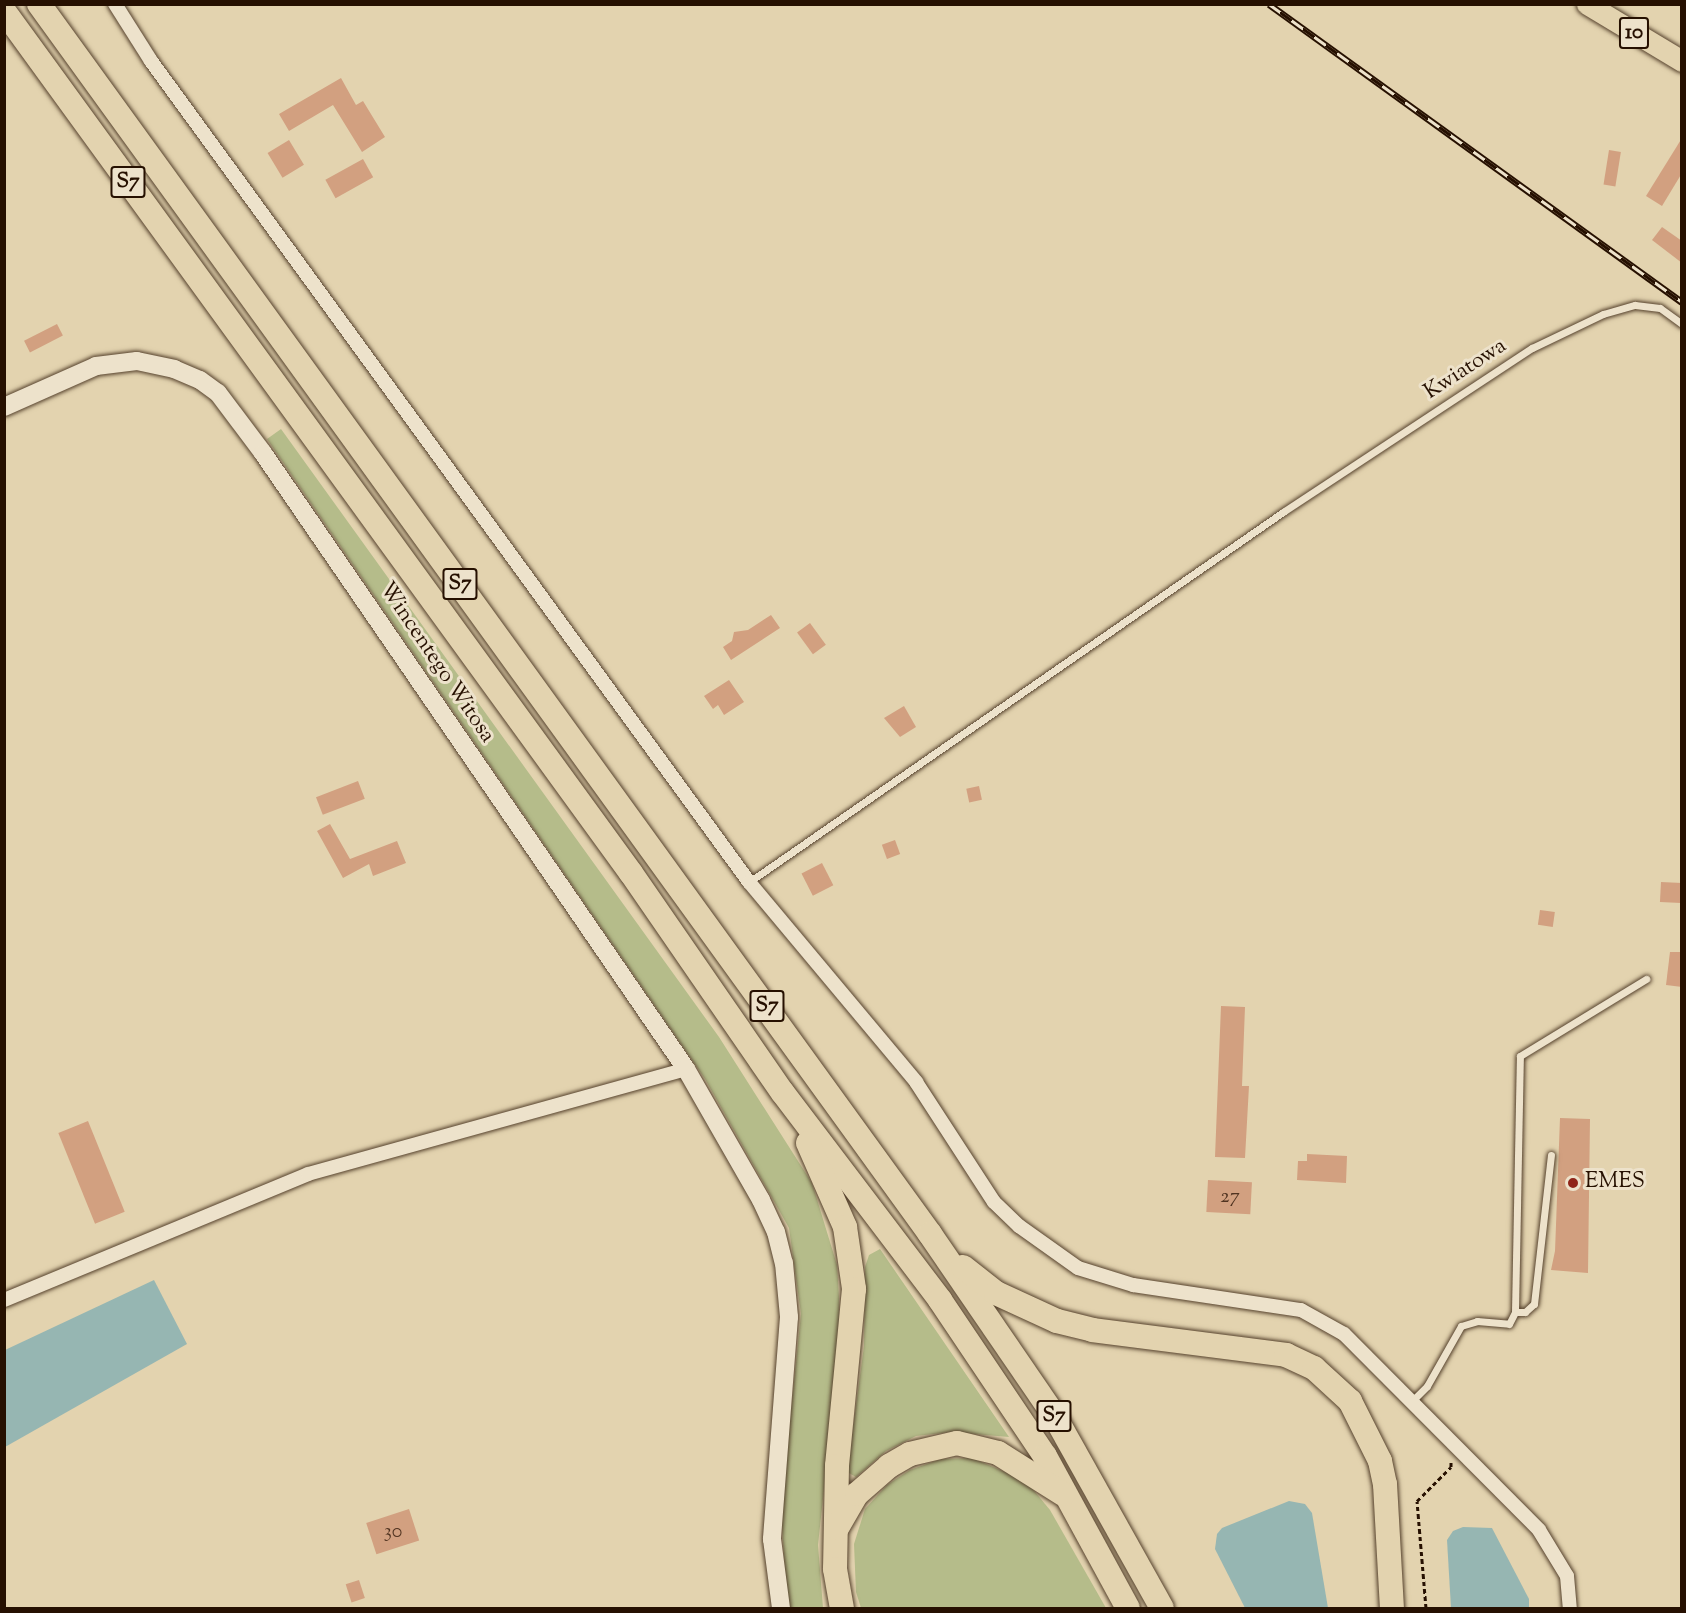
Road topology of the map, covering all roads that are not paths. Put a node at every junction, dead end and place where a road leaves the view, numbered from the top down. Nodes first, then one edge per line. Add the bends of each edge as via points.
1 (39, 4) edge
2 (115, 4) edge
3 (1587, 4) edge
4 (4, 10) edge
5 (1682, 60) edge
6 (1682, 324) edge
7 (4, 407) edge
8 (749, 882) junction
9 (1646, 979) dead end
10 (686, 1069) junction
11 (783, 1093) junction
12 (1551, 1155) dead end
13 (930, 1234) junction
14 (4, 1300) edge
15 (1515, 1312) junction
16 (1412, 1401) junction
17 (1070, 1499) junction
18 (836, 1530) junction
19 (781, 1608) edge
20 (842, 1608) edge
21 (1128, 1608) edge
22 (1162, 1608) edge
23 (1392, 1608) edge
24 (1570, 1608) edge

1 - 13 highway, S7
2 - 8 street via 151,61
3 - 5 main road, 10
4 - 11 highway, S7 via 631,873
6 - 8 lane, Kwiatowa via 1660,308 1635,305 1593,319 1532,348 1282,512
7 - 10 street, Wincentego Witosa via 96,366 136,361 174,369 218,393
8 - 16 street via 916,1082 994,1202 1046,1248 1078,1268 1133,1285 1259,1301 1326,1321
9 - 15 lane via 1520,1056
10 - 14 street via 308,1174
10 - 19 street, Wincentego Witosa via 761,1200 776,1232 784,1263 789,1317 772,1539
11 - 17 highway, S7 via 940,1300
11 - 18 highway via 835,1198 851,1260 854,1323 837,1466
12 - 15 lane via 1534,1304 1525,1312
13 - 22 highway, S7 via 1054,1415
13 - 23 highway via 978,1282 1027,1310 1057,1321 1092,1330 1286,1355 1314,1368 1350,1401 1380,1461 1385,1484
15 - 16 lane via 1509,1324 1477,1321 1461,1326 1432,1378
16 - 24 street via 1539,1530 1567,1576
17 - 18 highway via 998,1453 957,1443 910,1454 889,1466 857,1494
17 - 21 highway, S7
18 - 20 highway via 835,1569

